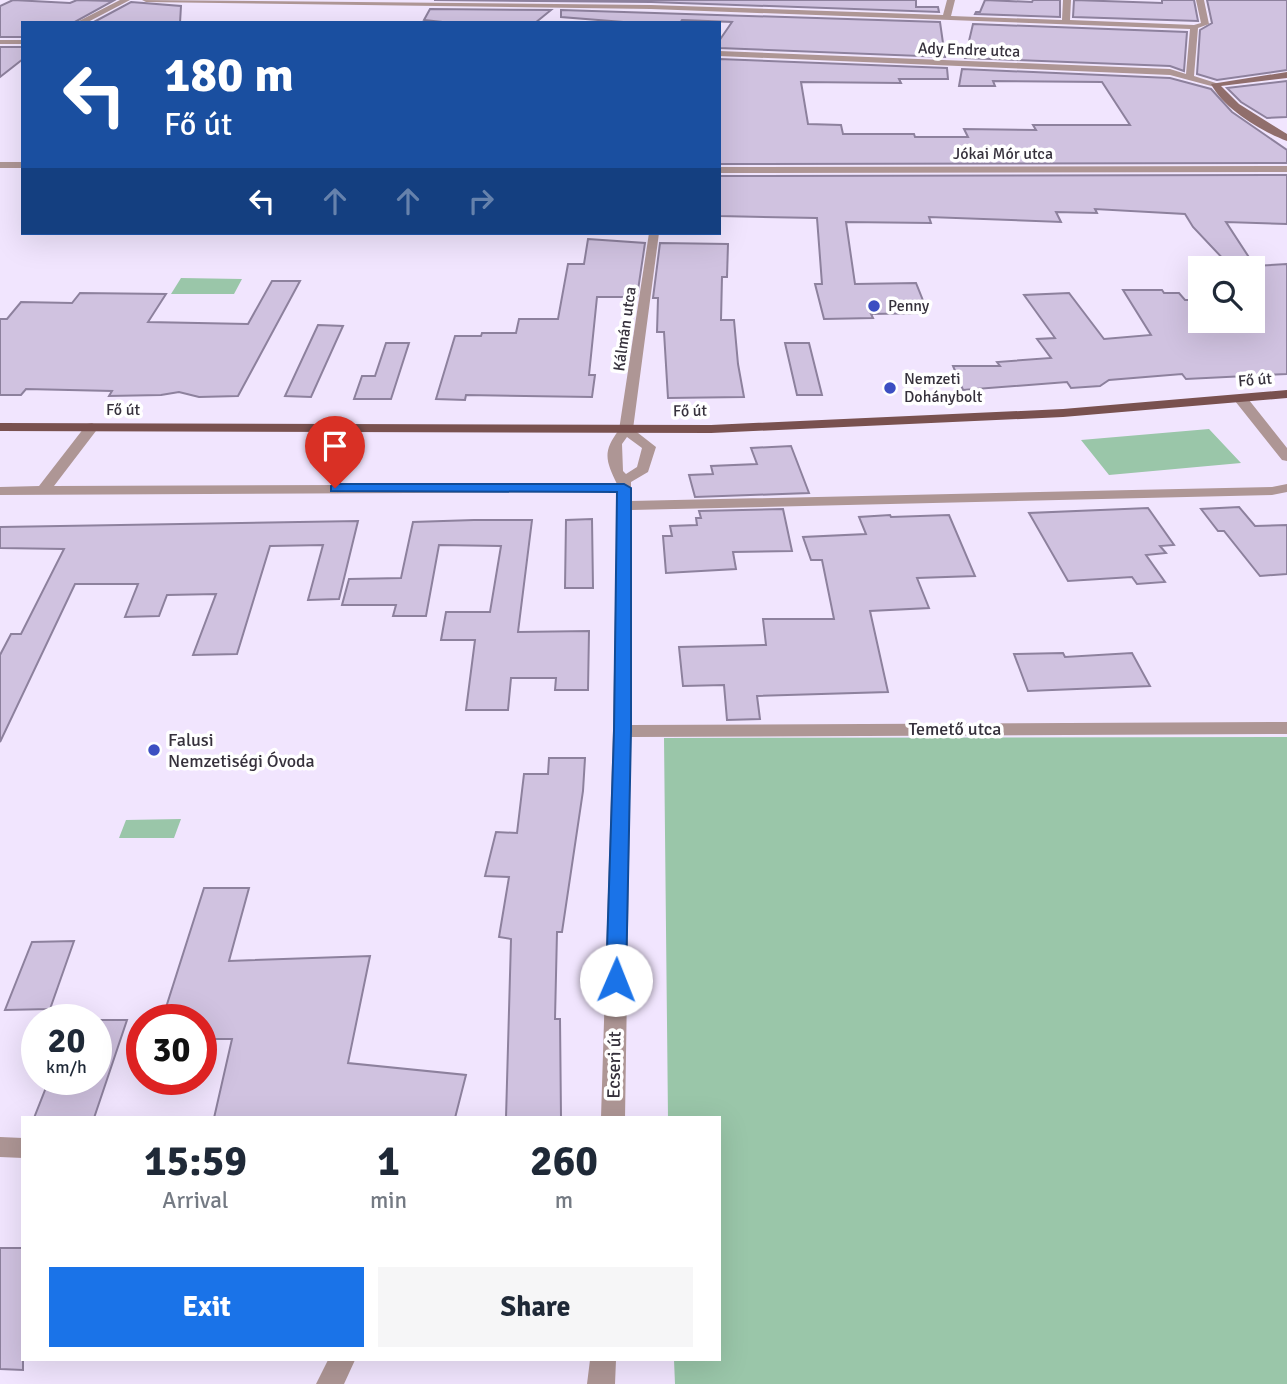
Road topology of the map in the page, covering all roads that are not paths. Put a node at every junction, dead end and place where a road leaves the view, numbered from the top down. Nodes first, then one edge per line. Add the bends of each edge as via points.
1 (126, 0) edge
2 (146, 0) edge
3 (820, 0) edge
4 (951, 0) edge
5 (1067, 0) edge
6 (1200, 0) edge
7 (254, 1) edge
8 (358, 2) edge
9 (497, 2) edge
10 (653, 3) edge
11 (716, 9) junction
12 (815, 12) junction
13 (947, 17) junction
14 (83, 21) edge
15 (707, 21) edge
16 (1066, 21) junction
17 (1194, 27) junction
18 (0, 42) edge
19 (21, 43) edge
20 (721, 53) edge
21 (1287, 75) edge
22 (1190, 76) junction
23 (1215, 84) junction
24 (1287, 138) edge
25 (0, 165) edge
26 (21, 165) edge
27 (1287, 169) edge
28 (721, 170) edge
29 (654, 235) edge
30 (1287, 394) edge
31 (1240, 398) junction
32 (0, 427) edge
33 (92, 427) junction
34 (626, 430) junction
35 (1287, 457) edge
36 (1287, 488) edge
37 (44, 490) junction
38 (0, 491) edge
39 (624, 492) junction
40 (1287, 728) edge
41 (622, 731) junction
42 (612, 1116) edge
43 (0, 1147) edge
44 (21, 1148) edge
45 (342, 1361) edge
46 (603, 1361) edge
47 (330, 1384) edge
48 (601, 1384) edge

1 - 14 street
2 - 7 street
3 - 12 street
4 - 13 street
5 - 16 street
6 - 17 street via 1205,24
7 - 8 street
8 - 9 street
9 - 10 street
10 - 11 street
11 - 12 street
11 - 15 street
12 - 13 street
13 - 16 street
16 - 17 street
17 - 22 street
18 - 19 street
20 - 22 street, Ady Endre utca
21 - 23 main road
22 - 23 street, Ady Endre utca
23 - 24 main road via 1228,100
25 - 26 street
27 - 28 street, Jókai Mór utca
29 - 34 street, Kálmán utca
30 - 31 main road, Fő út
31 - 34 main road, Fő út via 961,419
31 - 35 street
32 - 33 main road, Fő út
33 - 34 main road, Fő út
33 - 37 street, Fő út
34 - 39 street, Ecseri út via 615,444 616,472
34 - 39 street via 649,447 646,468
36 - 39 street
37 - 38 street
37 - 39 street
39 - 41 street, Ecseri út
40 - 41 street, Temető utca
41 - 42 street, Ecseri út
43 - 44 street
45 - 47 street
46 - 48 street

